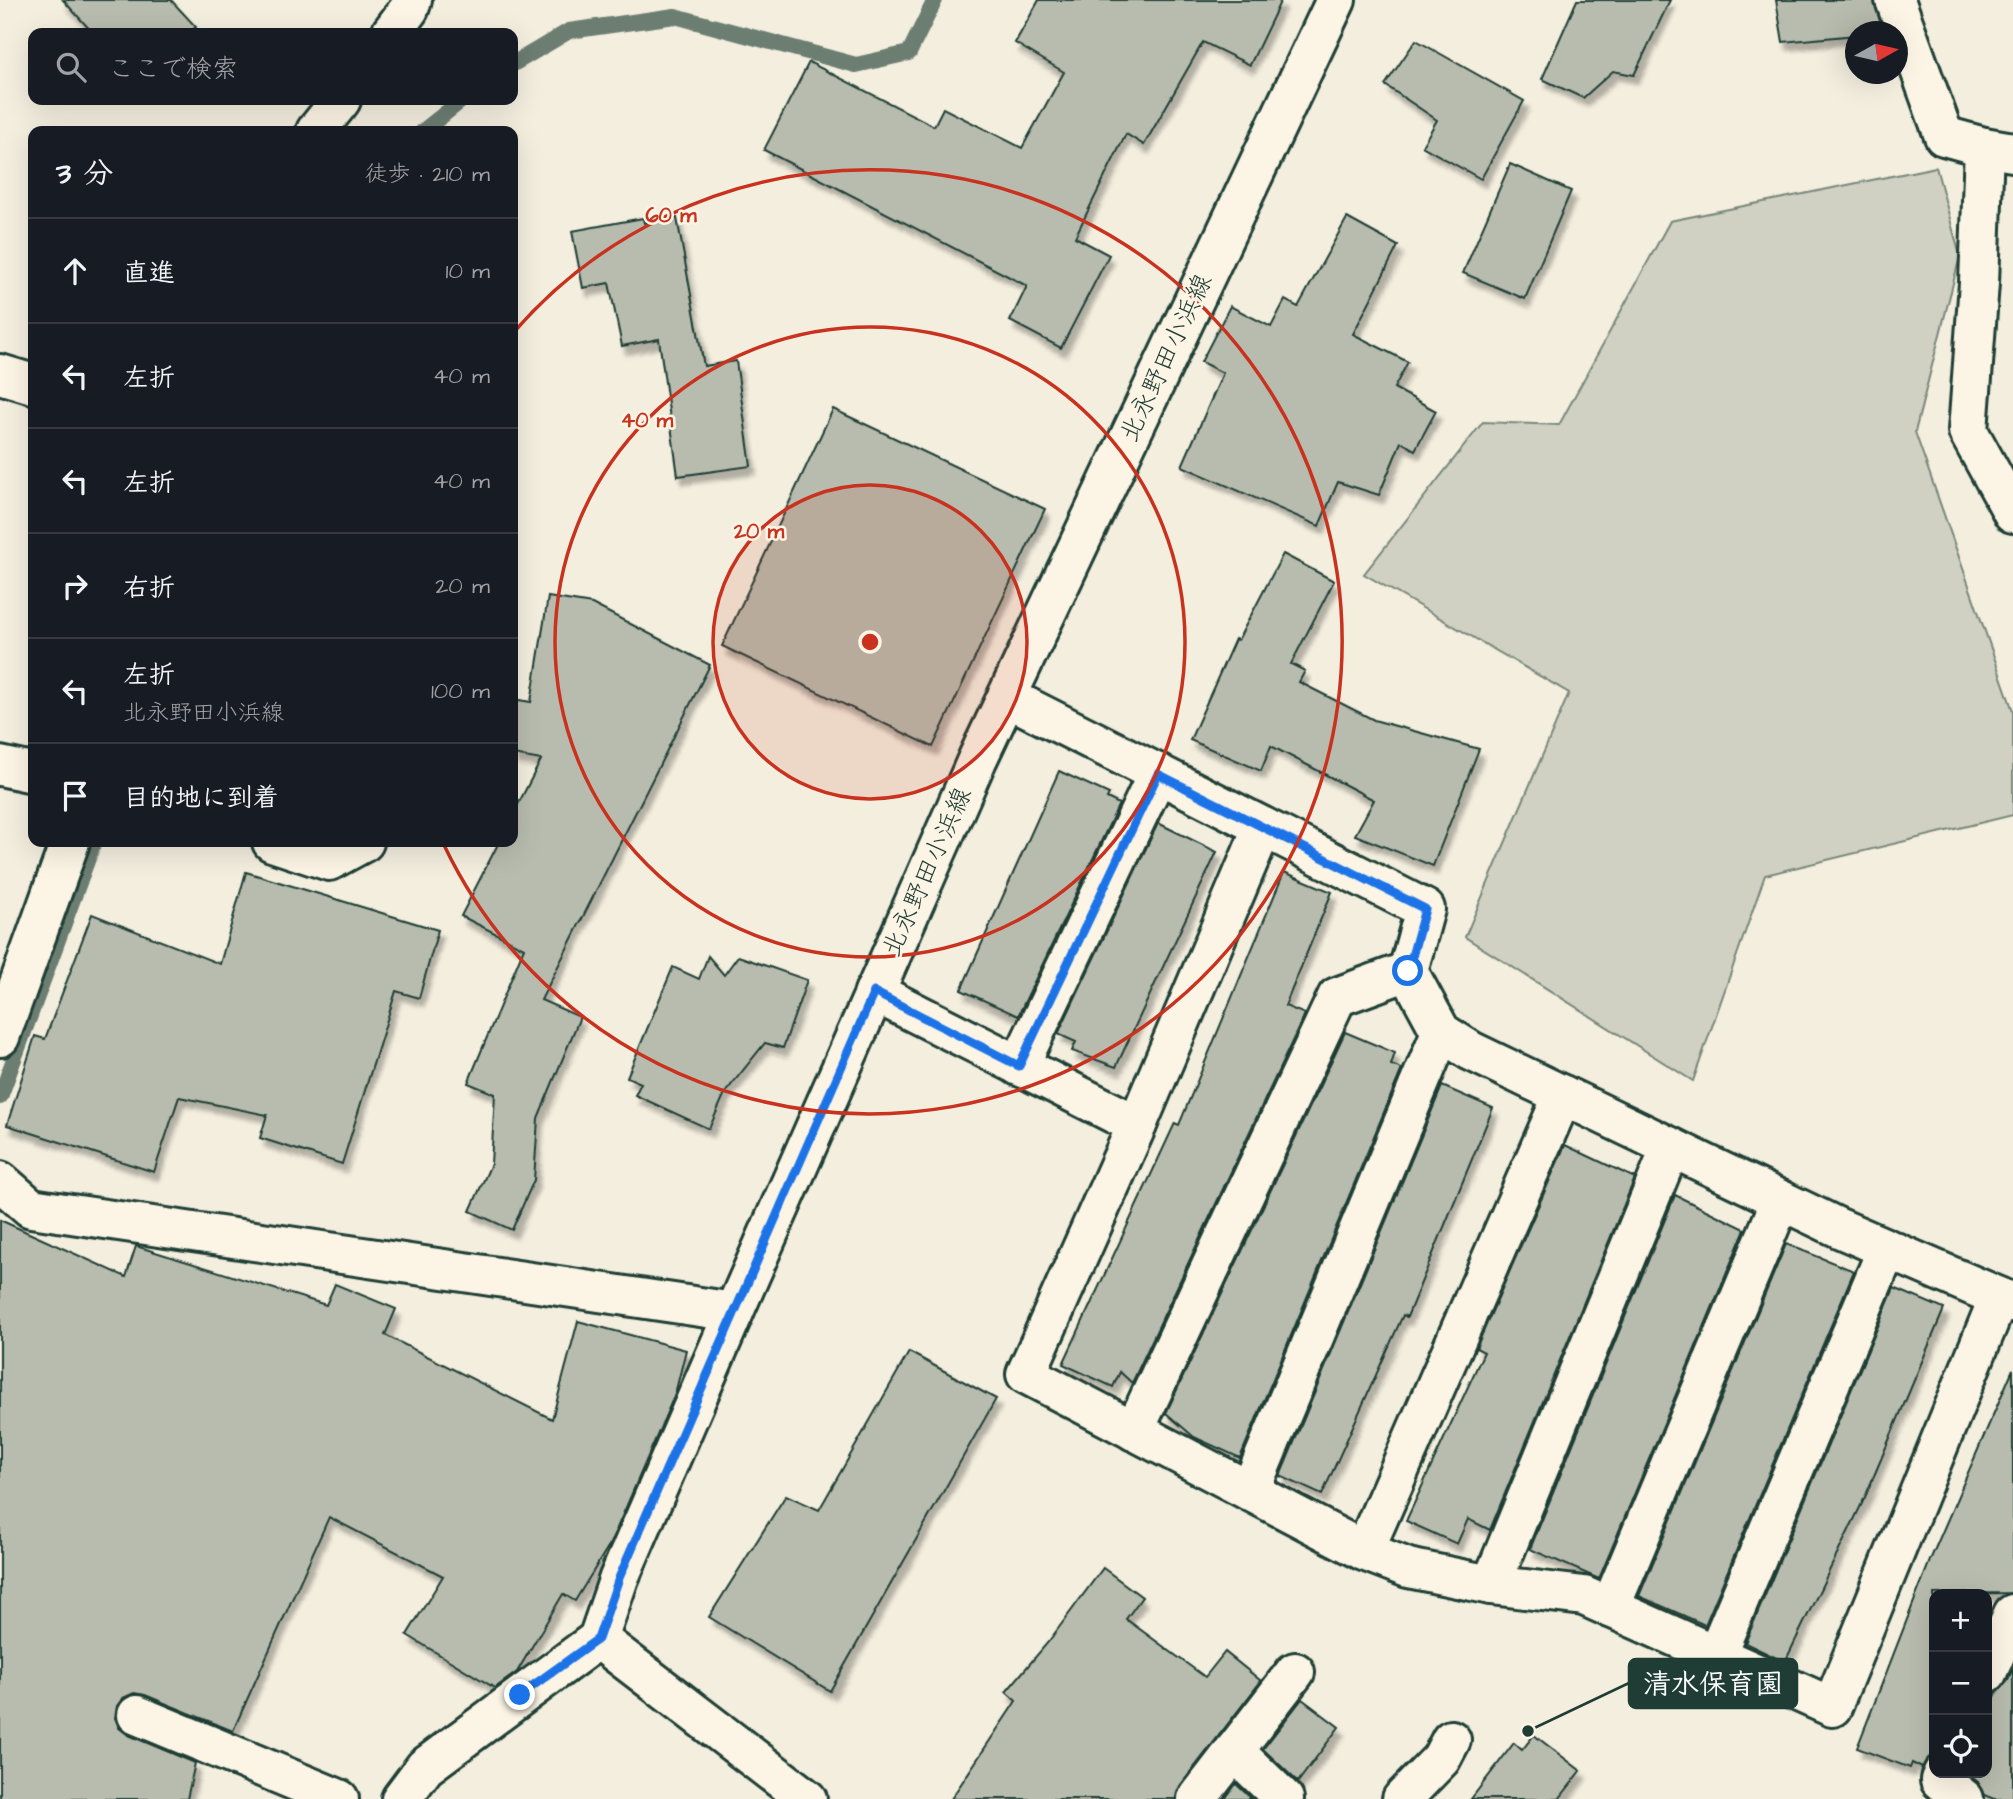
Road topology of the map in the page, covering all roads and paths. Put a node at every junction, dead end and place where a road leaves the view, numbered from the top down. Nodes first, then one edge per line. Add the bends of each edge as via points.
1 (412, 0) edge
2 (1336, 0) edge
3 (1895, 0) edge
4 (395, 28) edge
5 (337, 105) edge
6 (321, 126) edge
7 (1998, 150) edge
8 (0, 374) edge
9 (28, 382) edge
10 (2013, 513) edge
11 (1007, 698) junction
12 (0, 766) edge
13 (28, 771) edge
14 (1158, 774) junction
15 (1263, 827) junction
16 (68, 847) edge
17 (287, 847) edge
18 (355, 847) edge
19 (1408, 971) junction
20 (874, 992) junction
21 (1441, 1032) junction
22 (0, 1037) edge
23 (1019, 1066) junction
24 (1563, 1095) junction
25 (1137, 1125) junction
26 (1671, 1147) junction
27 (2, 1182) edge
28 (1781, 1200) junction
29 (1887, 1249) junction
30 (2006, 1300) edge
31 (734, 1312) junction
32 (1134, 1431) junction
33 (1250, 1491) junction
34 (1364, 1551) junction
35 (1491, 1585) junction
36 (1610, 1608) junction
37 (2013, 1614) edge
38 (598, 1639) junction
39 (1716, 1655) junction
40 (1992, 1662) edge
41 (1296, 1672) dead end
42 (137, 1715) dead end
43 (1451, 1740) dead end
44 (1234, 1751) junction
45 (1941, 1778) edge
46 (339, 1799) edge
47 (401, 1799) edge
48 (807, 1799) edge
49 (1197, 1799) edge
50 (1284, 1799) edge
51 (1402, 1799) edge
52 (1964, 1799) edge

1 - 4 street
2 - 11 street, 北永野田小浜線
3 - 7 street via 1944,136
5 - 6 street
7 - 10 street via 1979,283 1968,430
8 - 9 street
11 - 14 street
11 - 20 street, 北永野田小浜線
12 - 13 street
14 - 15 street
14 - 23 street
15 - 19 street via 1425,909
15 - 25 street
16 - 22 street
17 - 18 street via 329,861
19 - 21 street
19 - 32 street via 1337,997
20 - 23 street
20 - 31 street, 北永野田小浜線
21 - 24 street
21 - 33 street
23 - 25 street
24 - 26 street
24 - 34 street
25 - 32 street via 1026,1374
26 - 28 street
26 - 35 street
27 - 31 street via 31,1208
28 - 29 street
28 - 36 street
29 - 30 street
29 - 39 street
30 - 39 street via 1832,1707
31 - 38 street, 北永野田小浜線 via 619,1578
32 - 33 street
33 - 34 street
34 - 35 street via 1408,1568
35 - 36 street via 1584,1596
36 - 39 street
37 - 40 street
38 - 47 street via 425,1767
38 - 48 street
41 - 44 street
42 - 46 street
43 - 51 street via 1441,1759
44 - 49 street
44 - 50 street
45 - 52 street

